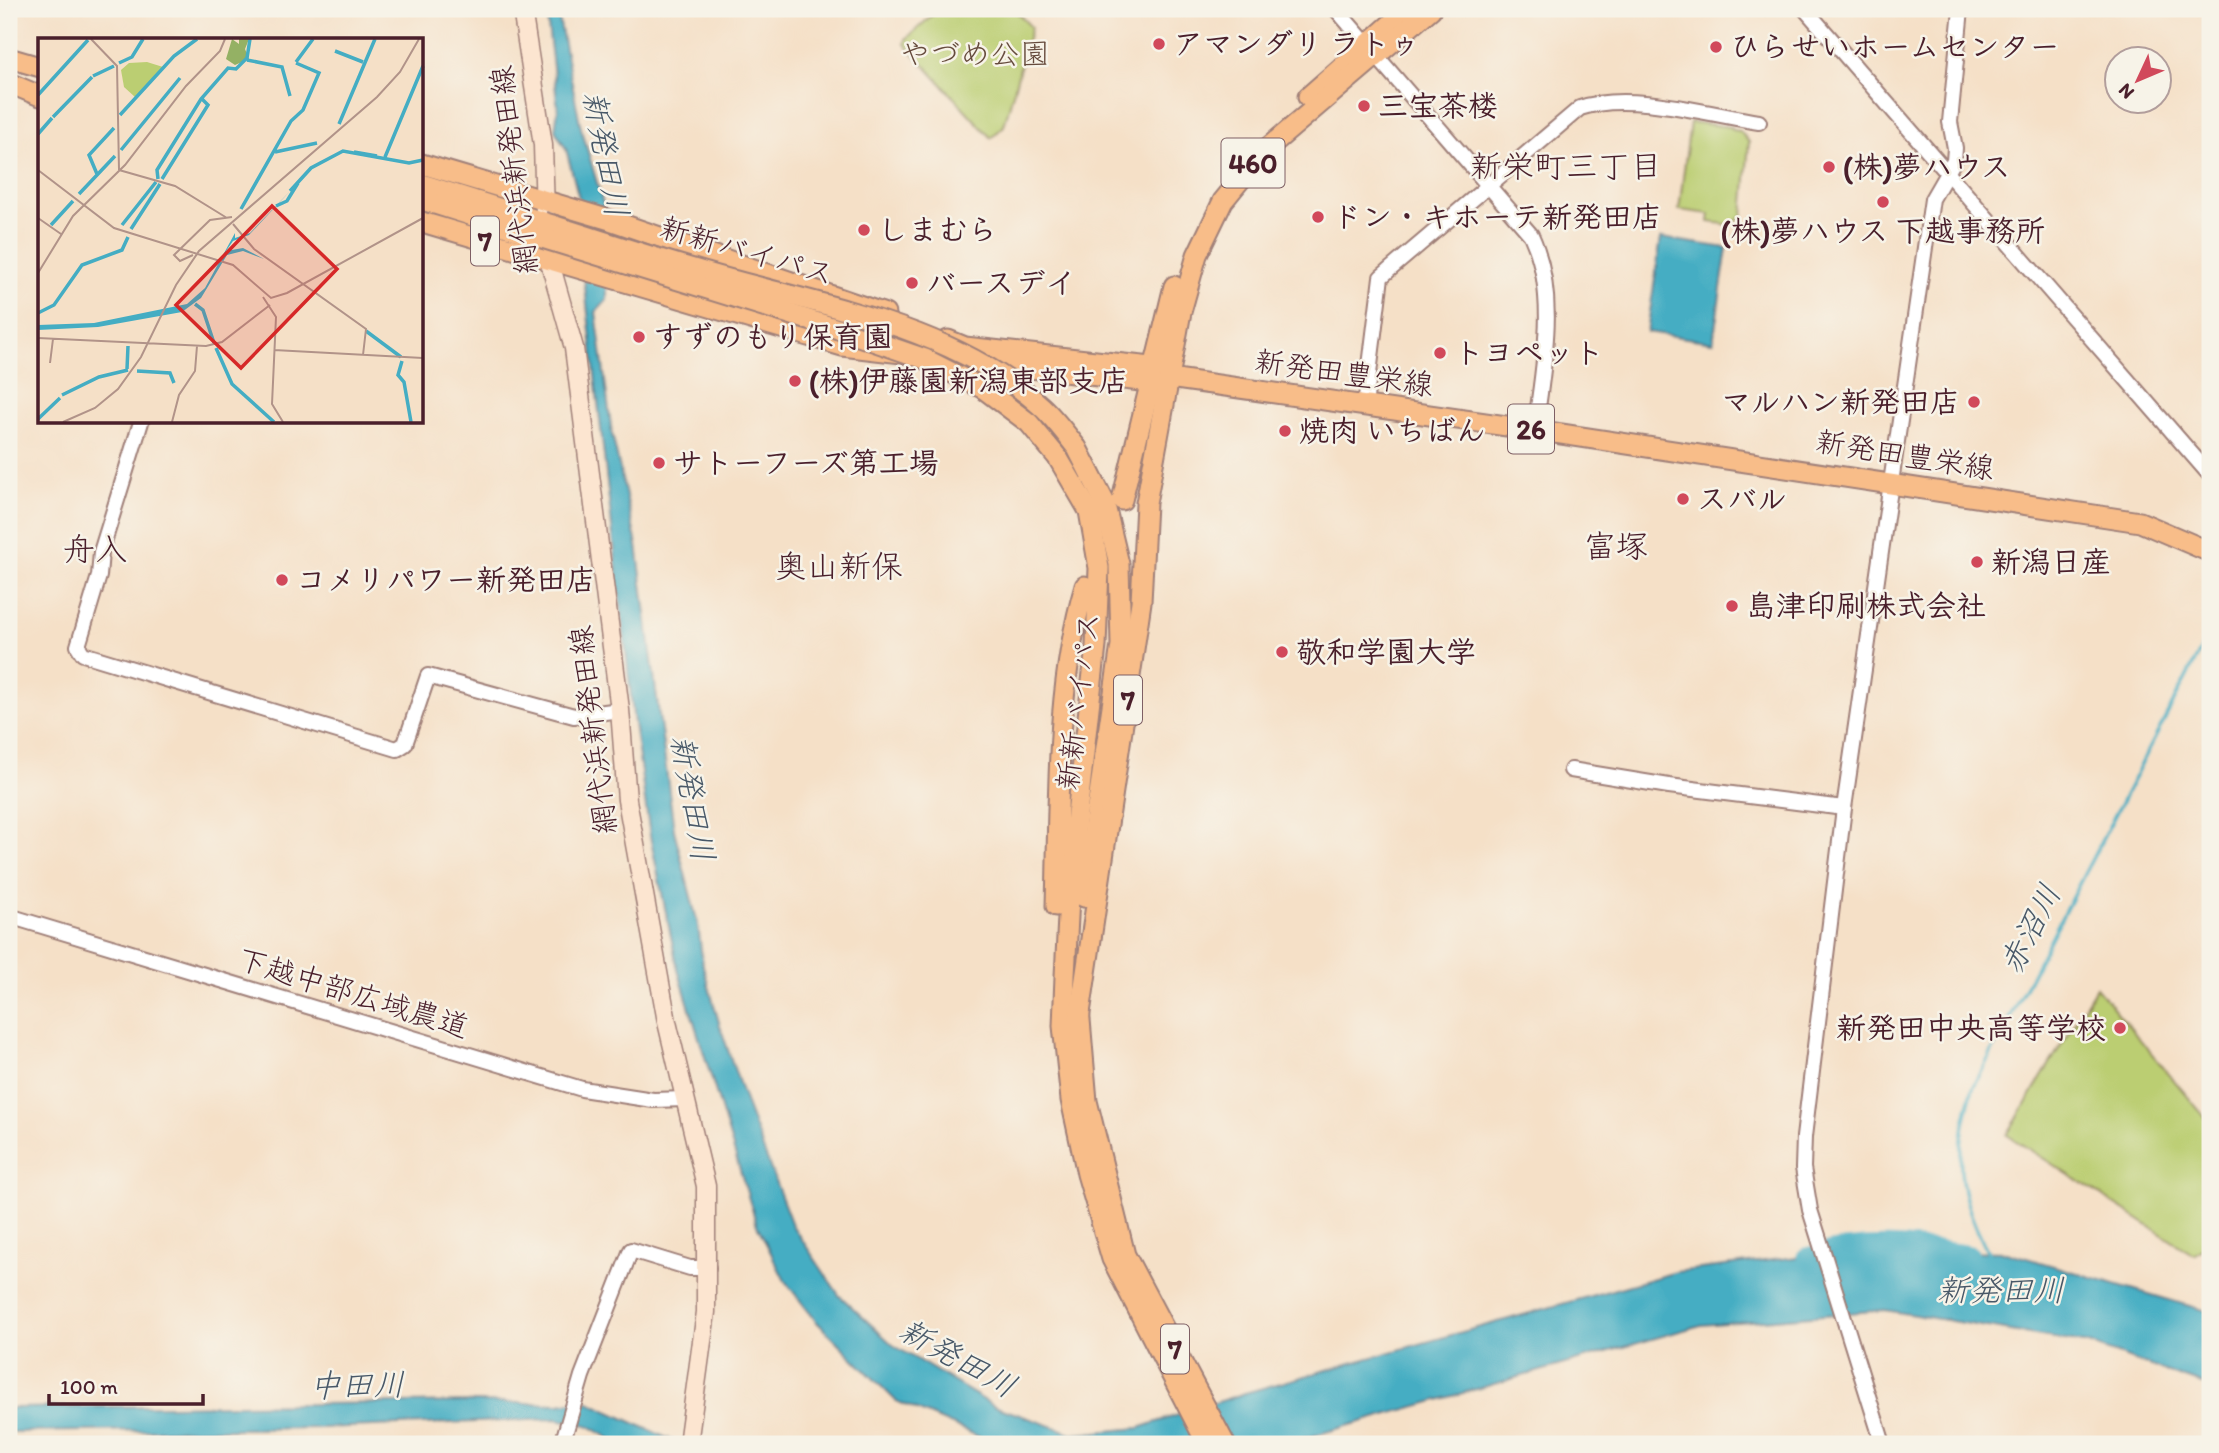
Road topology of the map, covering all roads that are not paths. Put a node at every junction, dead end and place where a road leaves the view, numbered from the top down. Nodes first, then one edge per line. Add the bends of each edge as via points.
1 (522, 9) edge
2 (1336, 9) edge
3 (1408, 9) edge
4 (1431, 9) edge
5 (1805, 9) edge
6 (1961, 9) edge
7 (1372, 50) junction
8 (9, 58) edge
9 (38, 65) edge
10 (9, 80) edge
11 (38, 87) edge
12 (38, 95) edge
13 (1759, 122) dead end
14 (424, 165) edge
15 (1949, 172) junction
16 (424, 185) edge
17 (1490, 185) junction
18 (424, 200) edge
19 (543, 221) junction
20 (424, 223) edge
21 (547, 260) junction
22 (1151, 374) junction
23 (1169, 378) junction
24 (1365, 406) junction
25 (140, 424) edge
26 (1535, 430) junction
27 (2210, 475) edge
28 (1892, 484) junction
29 (1122, 500) dead end
30 (2210, 552) edge
31 (1085, 586) dead end
32 (620, 710) junction
33 (1571, 770) dead end
34 (1844, 808) junction
35 (9, 916) edge
36 (1071, 1023) junction
37 (686, 1099) junction
38 (1119, 1257) junction
39 (708, 1268) junction
40 (689, 1442) edge
41 (562, 1444) edge
42 (1207, 1444) edge
43 (1225, 1444) edge
44 (1883, 1444) edge

1 - 19 main road, 網代浜新発田線 via 543,145
2 - 7 street
3 - 7 main road, 460
4 - 7 main road, 460
5 - 15 street
6 - 15 street via 1950,122 1955,148
7 - 17 street
7 - 22 main road, 460 via 1261,139 1213,195 1182,257
7 - 23 main road, 460 via 1263,152 1223,201 1187,285
8 - 9 main road
10 - 11 main road
10 - 12 main road
13 - 17 street via 1623,100 1598,101 1580,108
14 - 19 main road, 7
15 - 27 street
15 - 28 street via 1935,188 1932,200
16 - 19 main road, 7
17 - 24 street via 1381,277
17 - 26 street via 1531,235 1542,258 1547,329
18 - 19 main road, 7
19 - 21 main road, 網代浜新発田線
19 - 22 main road, 7 via 569,209 610,220 851,300 965,347
19 - 36 main road, 新新バイパス / 7, bridge via 925,359 984,389 1029,423 1058,458 1089,511 1099,568 1096,646 1070,877
19 - 36 main road, 新新バイパス / 7, bridge via 845,310 936,342 997,372 1043,408 1077,447 1104,501 1119,565 1121,645 1087,863
20 - 21 main road, 7
21 - 22 main road, 7 via 842,346
21 - 32 main road, 網代浜新発田線 via 574,348
22 - 23 main road, 7
22 - 29 main road
23 - 24 main road, 新発田豊栄線 / 26
23 - 36 main road, 7 via 1146,503 1141,602
24 - 26 main road, 新発田豊栄線 / 26
25 - 32 street via 101,552 99,576 78,646 83,654 397,749 405,744 428,676 574,716
26 - 28 main road, 新発田豊栄線 / 26
28 - 30 main road, 新発田豊栄線 / 26 via 2140,522
28 - 34 street
31 - 36 main road, 7 via 1072,629 1064,717 1054,975
32 - 37 main road, 網代浜新発田線 via 632,827 667,1022
33 - 34 street
34 - 44 street via 1803,1168 1808,1200
35 - 37 street, 下越中部広域農道 via 583,1089 653,1100
36 - 38 main road, 新新バイパス / 7 via 1084,1125
37 - 39 main road, 網代浜新発田線 via 706,1186
38 - 42 main road, 新新バイパス / 7
38 - 43 main road, 新新バイパス / 7
39 - 40 main road, 網代浜新発田線
39 - 41 street via 690,1268 631,1250

